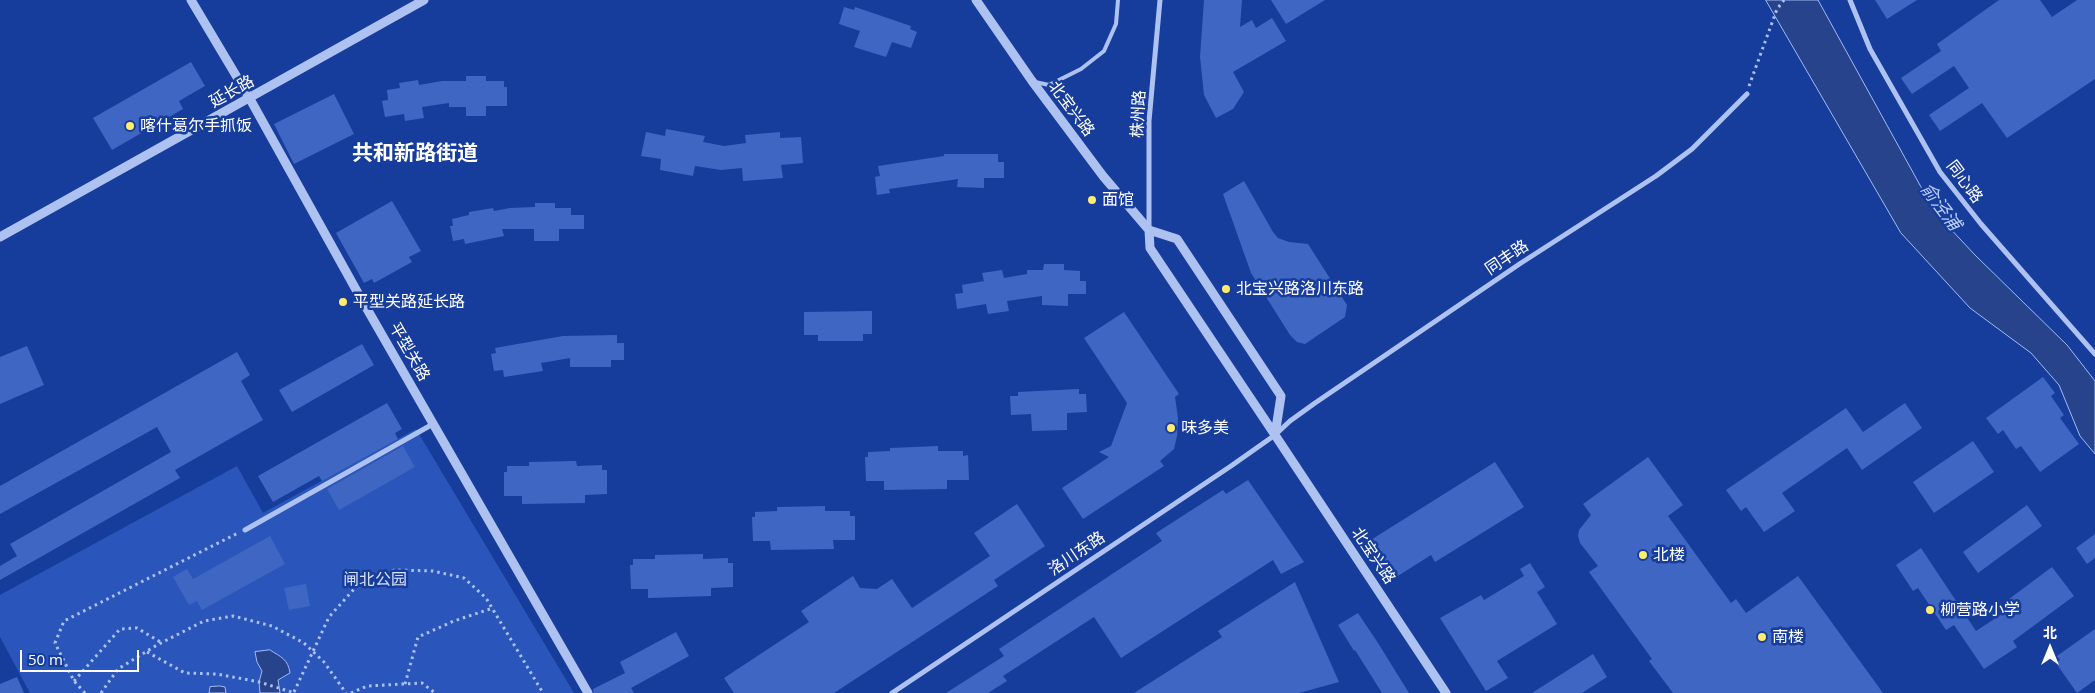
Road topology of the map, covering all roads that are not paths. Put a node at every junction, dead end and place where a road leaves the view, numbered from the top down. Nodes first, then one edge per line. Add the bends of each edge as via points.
1 (191, 0) edge
2 (424, 0) edge
3 (976, 0) edge
4 (1118, 0) edge
5 (1160, 0) edge
6 (1850, 0) edge
7 (1032, 82) junction
8 (1747, 94) road end
9 (250, 99) junction
10 (1149, 230) junction
11 (0, 237) edge
12 (2095, 354) edge
13 (433, 424) junction
14 (1275, 435) junction
15 (245, 530) road end
16 (588, 693) edge
17 (892, 693) edge
18 (1446, 693) edge

1 - 9 street, 平型关路
2 - 9 street, 延长路
3 - 7 street, 北宝兴路
4 - 7 lane via 1116,24 1104,51 1081,69 1048,85
5 - 10 street, 株州路 via 1149,121
6 - 12 street, 同心路 via 1870,49 1940,172 1981,224
7 - 10 street, 北宝兴路 via 1103,176
8 - 14 street, 同丰路 via 1692,149 1663,171 1315,403
9 - 11 street, 延长路
9 - 13 street, 平型关路
10 - 14 street, 北宝兴路 via 1150,248
10 - 14 street via 1177,239 1281,396
13 - 15 street
13 - 16 street, 平型关路
14 - 17 street, 洛川东路
14 - 18 street, 北宝兴路

